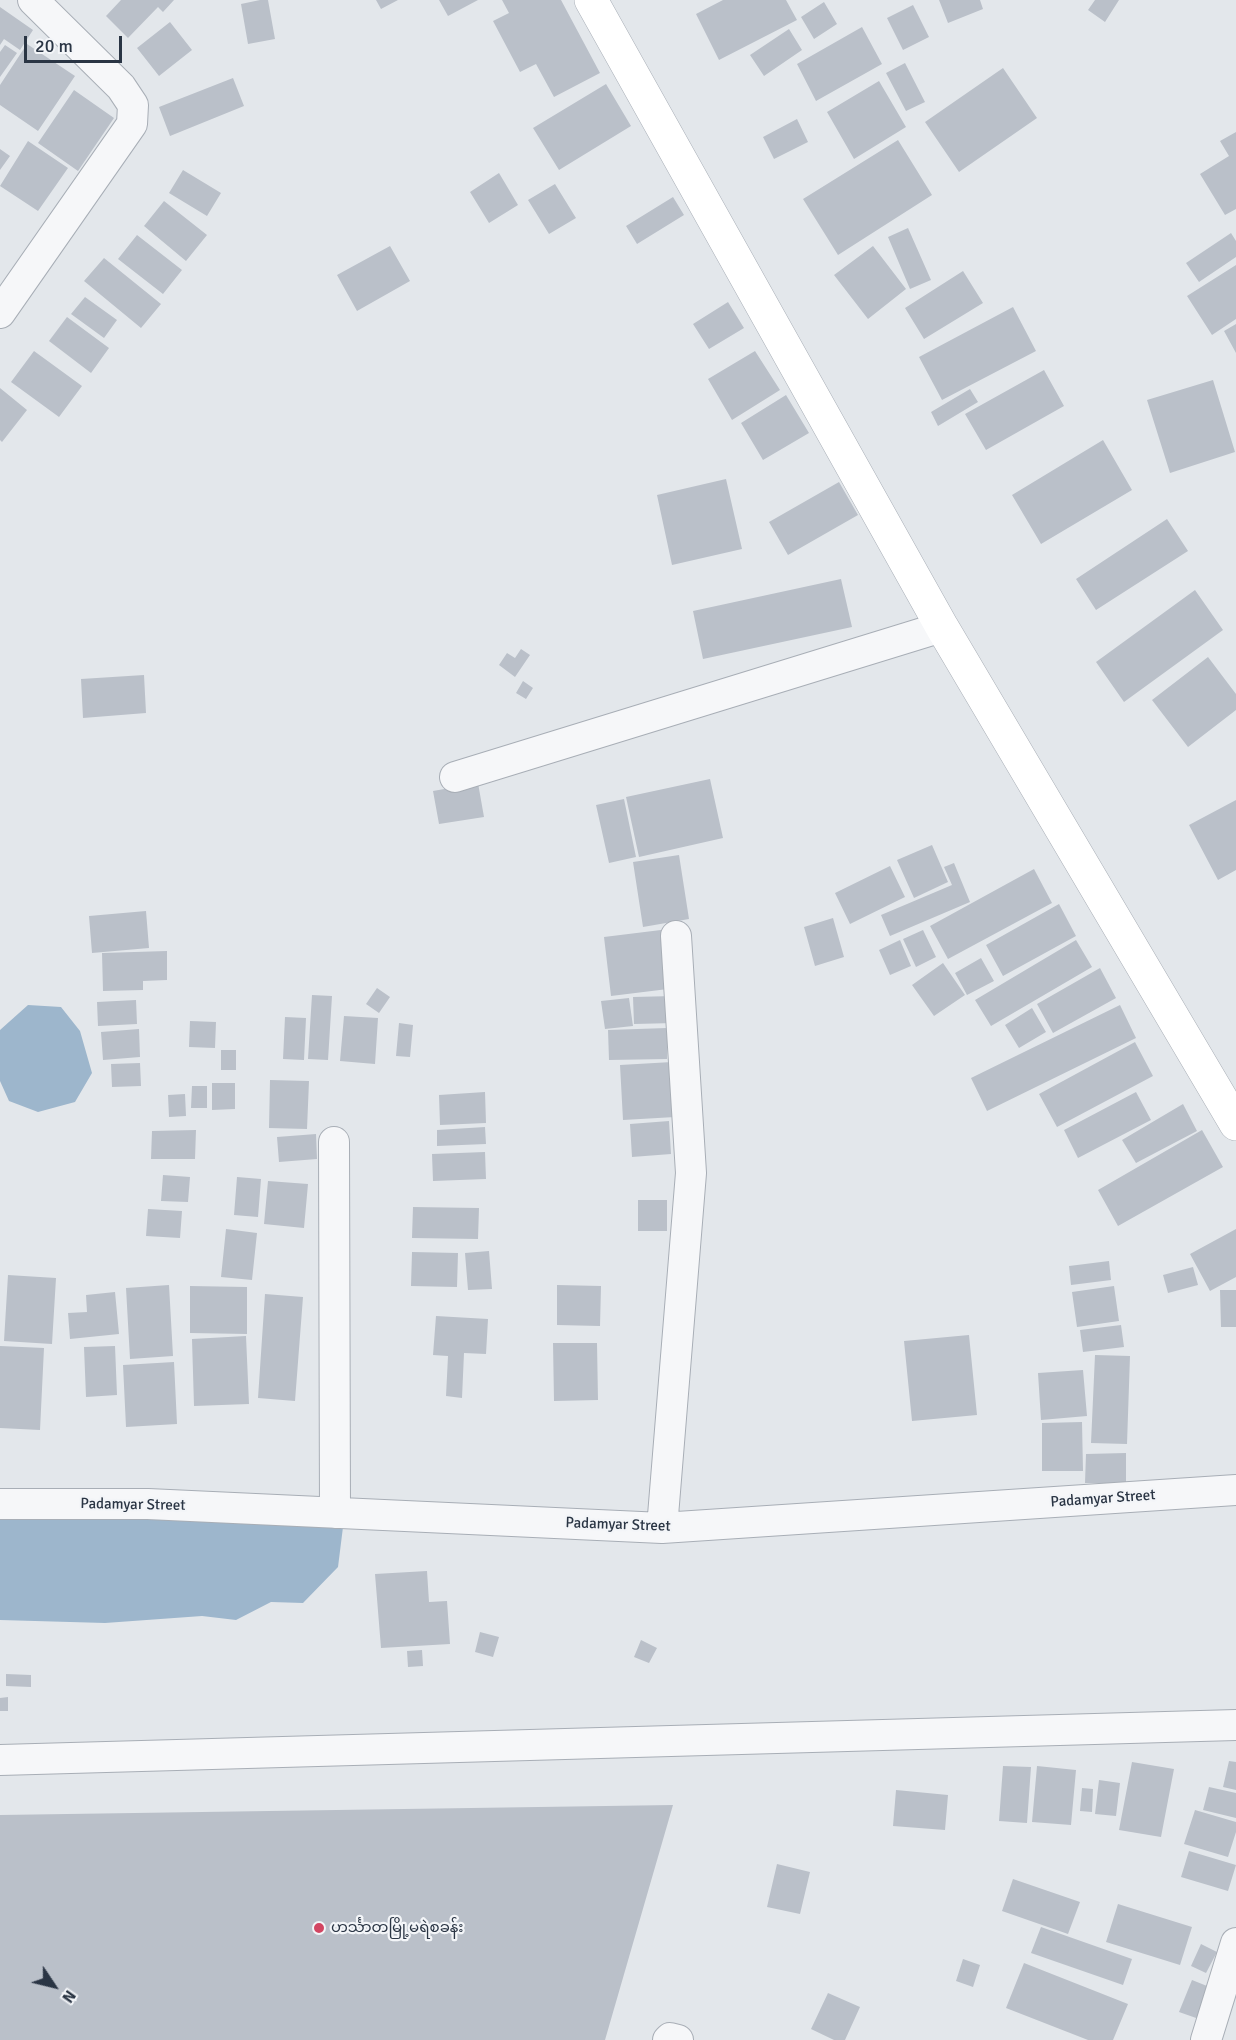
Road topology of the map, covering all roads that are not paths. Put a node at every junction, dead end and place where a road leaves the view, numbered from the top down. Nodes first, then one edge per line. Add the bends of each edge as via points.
1 (33, 0) edge
2 (591, 0) edge
3 (5, 296) edge
4 (942, 627) junction
5 (455, 777) dead end
6 (676, 936) dead end
7 (1236, 1124) edge
8 (334, 1142) dead end
9 (1236, 1491) edge
10 (0, 1504) edge
11 (334, 1513) junction
12 (662, 1528) junction
13 (1236, 1725) edge
14 (0, 1760) edge
15 (1236, 1942) edge
16 (668, 2040) edge
17 (678, 2040) edge
18 (1206, 2040) edge

1 - 3 street via 121,87 133,105 132,124
2 - 4 street
4 - 5 street
4 - 7 street
6 - 12 street via 691,1173
8 - 11 street
9 - 12 street, Padamyar Street
10 - 11 street, Padamyar Street via 148,1504
11 - 12 street, Padamyar Street
13 - 14 street
15 - 18 street
16 - 17 street

